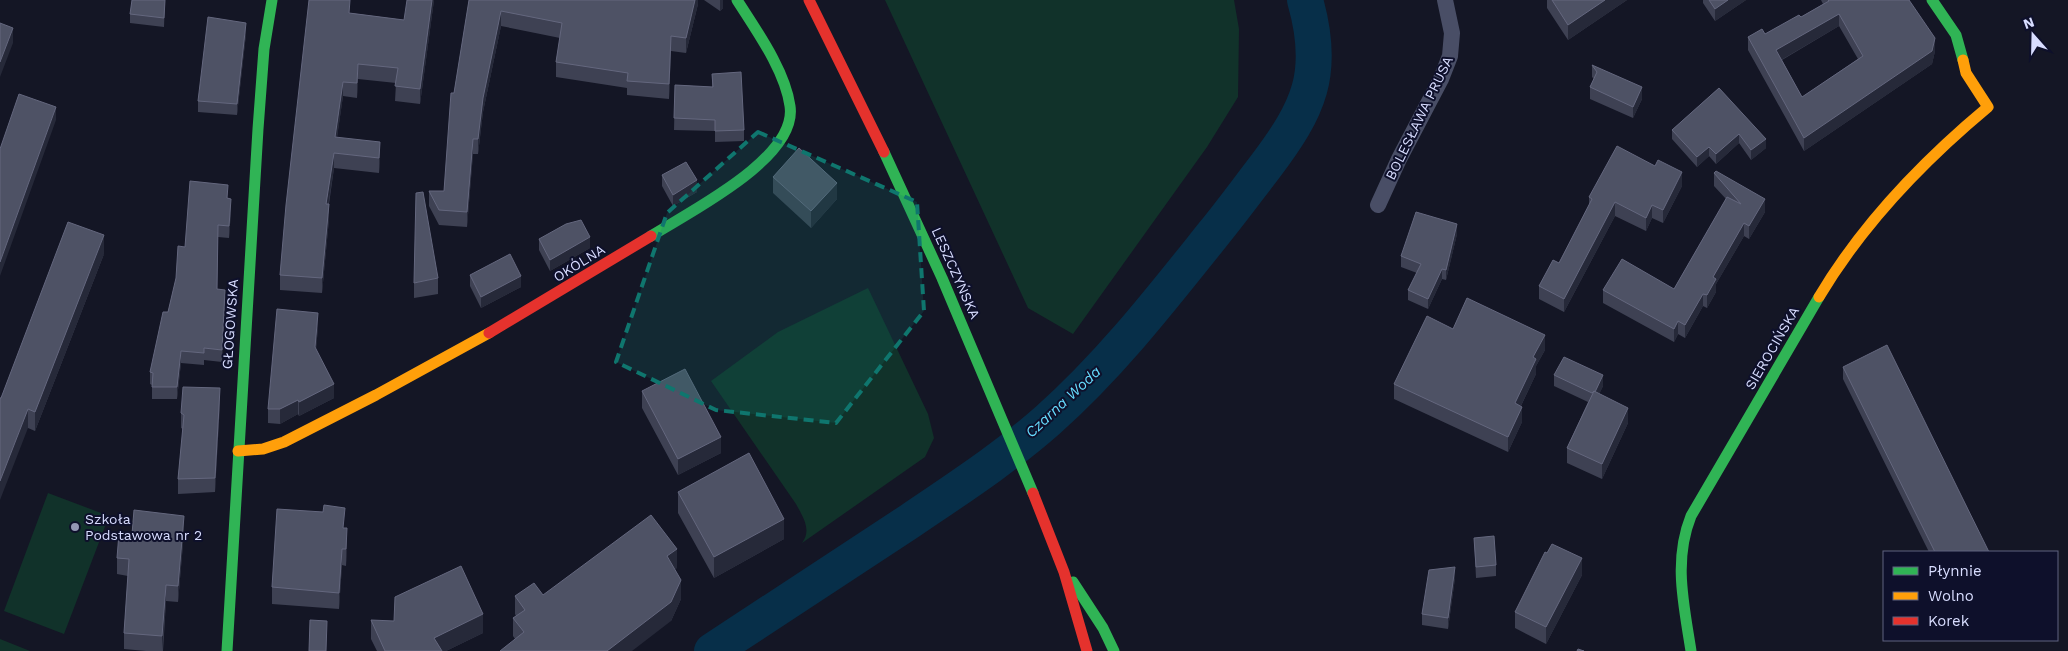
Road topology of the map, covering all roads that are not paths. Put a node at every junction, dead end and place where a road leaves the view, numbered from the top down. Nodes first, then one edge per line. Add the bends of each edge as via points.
1 (272, 0) edge
2 (736, 0) edge
3 (809, 0) edge
4 (1445, 0) edge
5 (1932, 0) edge
6 (1378, 205) dead end
7 (238, 451) junction
8 (1062, 564) junction
9 (227, 651) edge
10 (1087, 651) edge
11 (1114, 651) edge
12 (1692, 651) edge

1 - 7 street, GŁOGOWSKA via 259,110
2 - 7 street, OKÓLNA via 777,71 790,107 789,122 782,140 762,162 596,270 469,344 284,442
3 - 8 street, LESZCZYŃSKA via 895,173 992,393
4 - 6 street, BOLESŁAWA PRUSA via 1452,37 1449,61
5 - 12 street, SIEROCIŃSKA via 1956,35 1968,75 1988,107 1916,174 1849,252 1820,294 1690,517 1680,560
7 - 9 street, GŁOGOWSKA
8 - 10 street, LESZCZYŃSKA
8 - 11 street, LESZCZYŃSKA via 1104,628

